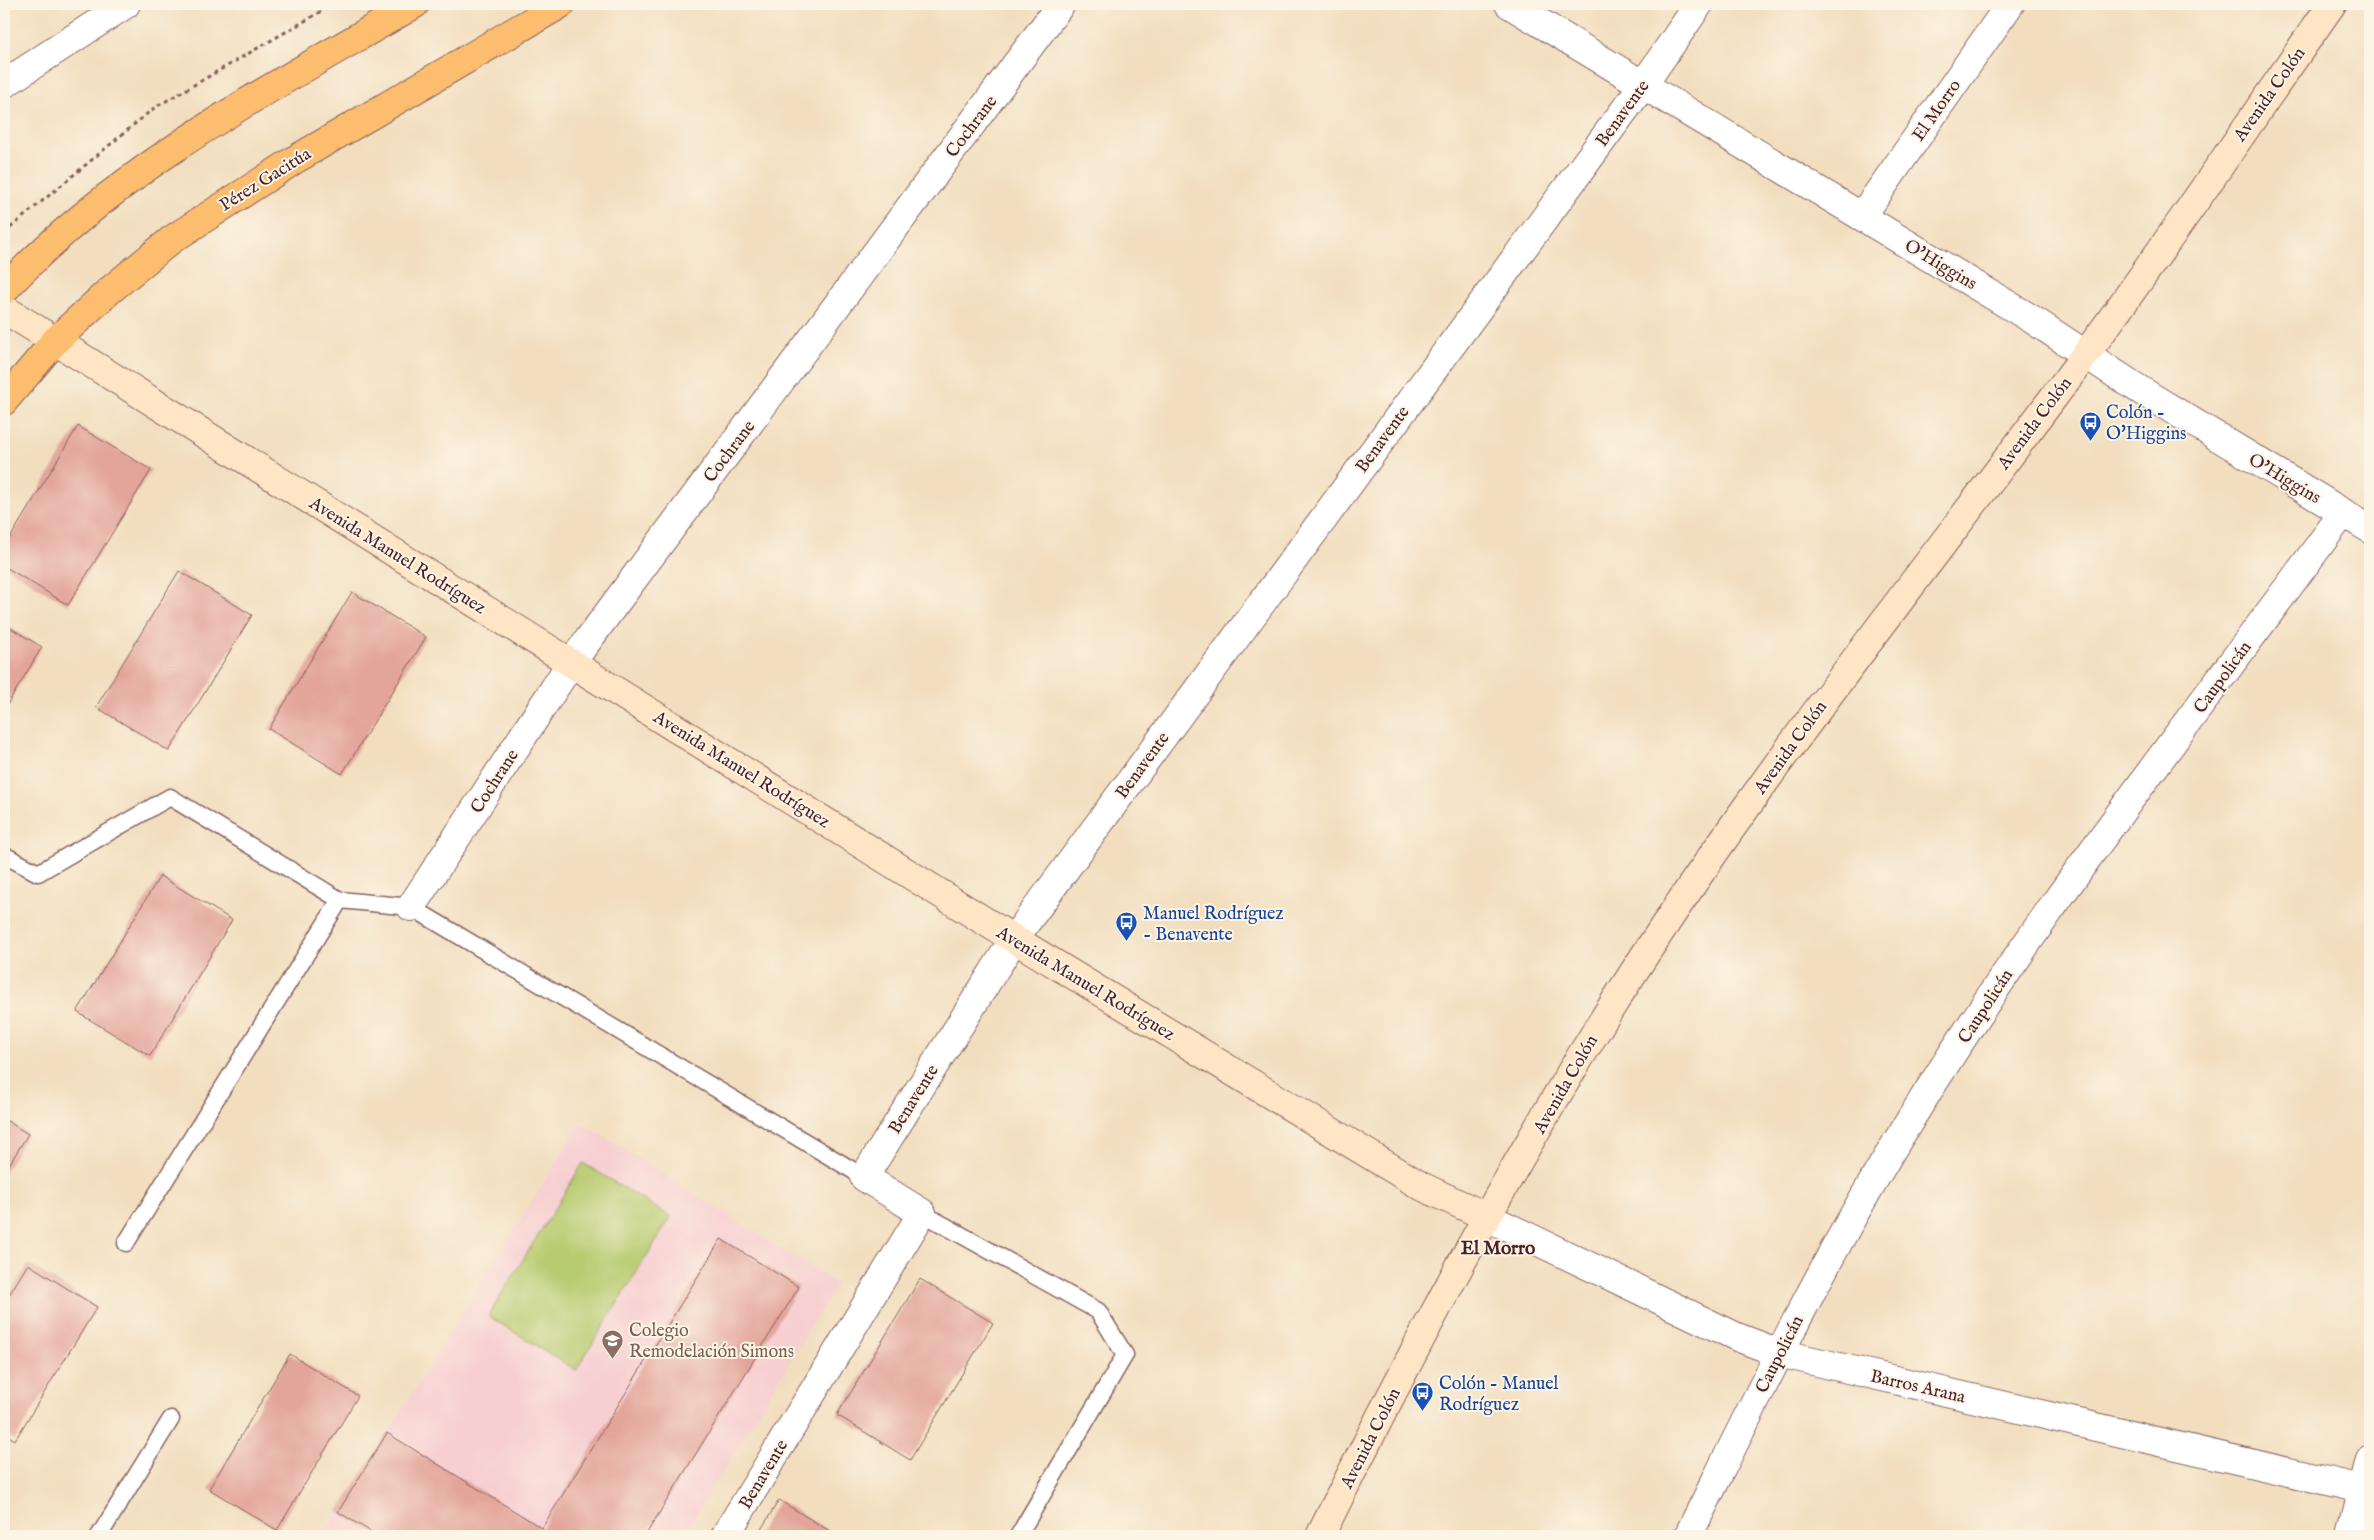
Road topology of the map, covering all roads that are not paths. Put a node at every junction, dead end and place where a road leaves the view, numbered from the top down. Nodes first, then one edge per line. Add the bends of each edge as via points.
1 (126, 4) edge
2 (415, 4) edge
3 (561, 4) edge
4 (1061, 4) edge
5 (1509, 4) edge
6 (1699, 4) edge
7 (2010, 4) edge
8 (2332, 4) edge
9 (4, 84) edge
10 (1643, 85) junction
11 (1862, 216) junction
12 (4, 290) edge
13 (4, 309) edge
14 (56, 340) junction
15 (2086, 355) junction
16 (4, 401) edge
17 (2343, 513) junction
18 (2370, 529) edge
19 (571, 663) junction
20 (4, 855) edge
21 (340, 900) junction
22 (411, 908) junction
23 (1014, 940) junction
24 (864, 1177) junction
25 (922, 1213) junction
26 (1487, 1217) junction
27 (126, 1243) dead end
28 (1779, 1353) junction
29 (171, 1419) dead end
30 (2370, 1459) edge
31 (2367, 1490) edge
32 (99, 1536) edge
33 (725, 1536) edge
34 (1018, 1536) edge
35 (1320, 1536) edge
36 (1688, 1536) edge
37 (2351, 1536) edge

1 - 9 street
2 - 12 main road via 168,152 74,222 36,255
3 - 14 main road, Pérez Gacitúa via 224,204 140,265
4 - 19 street, Cochrane
5 - 10 street, O'Higgins
6 - 10 street, Benavente
7 - 11 street, El Morro
8 - 15 main road, Avenida Colón
10 - 11 street, O'Higgins
10 - 23 street, Benavente
11 - 15 street, O'Higgins
13 - 14 main road, Avenida Manuel Rodríguez
14 - 16 main road, Pérez Gacitúa
14 - 19 main road, Avenida Manuel Rodríguez
15 - 17 street, O'Higgins
15 - 26 main road, Avenida Colón via 1796,737 1691,886 1594,1034
17 - 18 street, O'Higgins
17 - 28 street, Caupolicán via 2033,933 1983,1007 1878,1172
19 - 22 street, Cochrane
19 - 23 main road, Avenida Manuel Rodríguez
20 - 21 lane via 38,873 170,797
21 - 22 lane
21 - 27 lane
22 - 24 lane
23 - 24 street, Benavente
23 - 26 main road, Avenida Manuel Rodríguez via 1421,1186
24 - 25 street
25 - 33 street, Benavente
25 - 34 lane via 1098,1311 1125,1355
26 - 28 street, Barros Arana via 1737,1337
26 - 35 main road, Avenida Colón
28 - 31 street, Barros Arana
28 - 36 street, Caupolicán
29 - 32 lane
30 - 31 street
31 - 37 street

